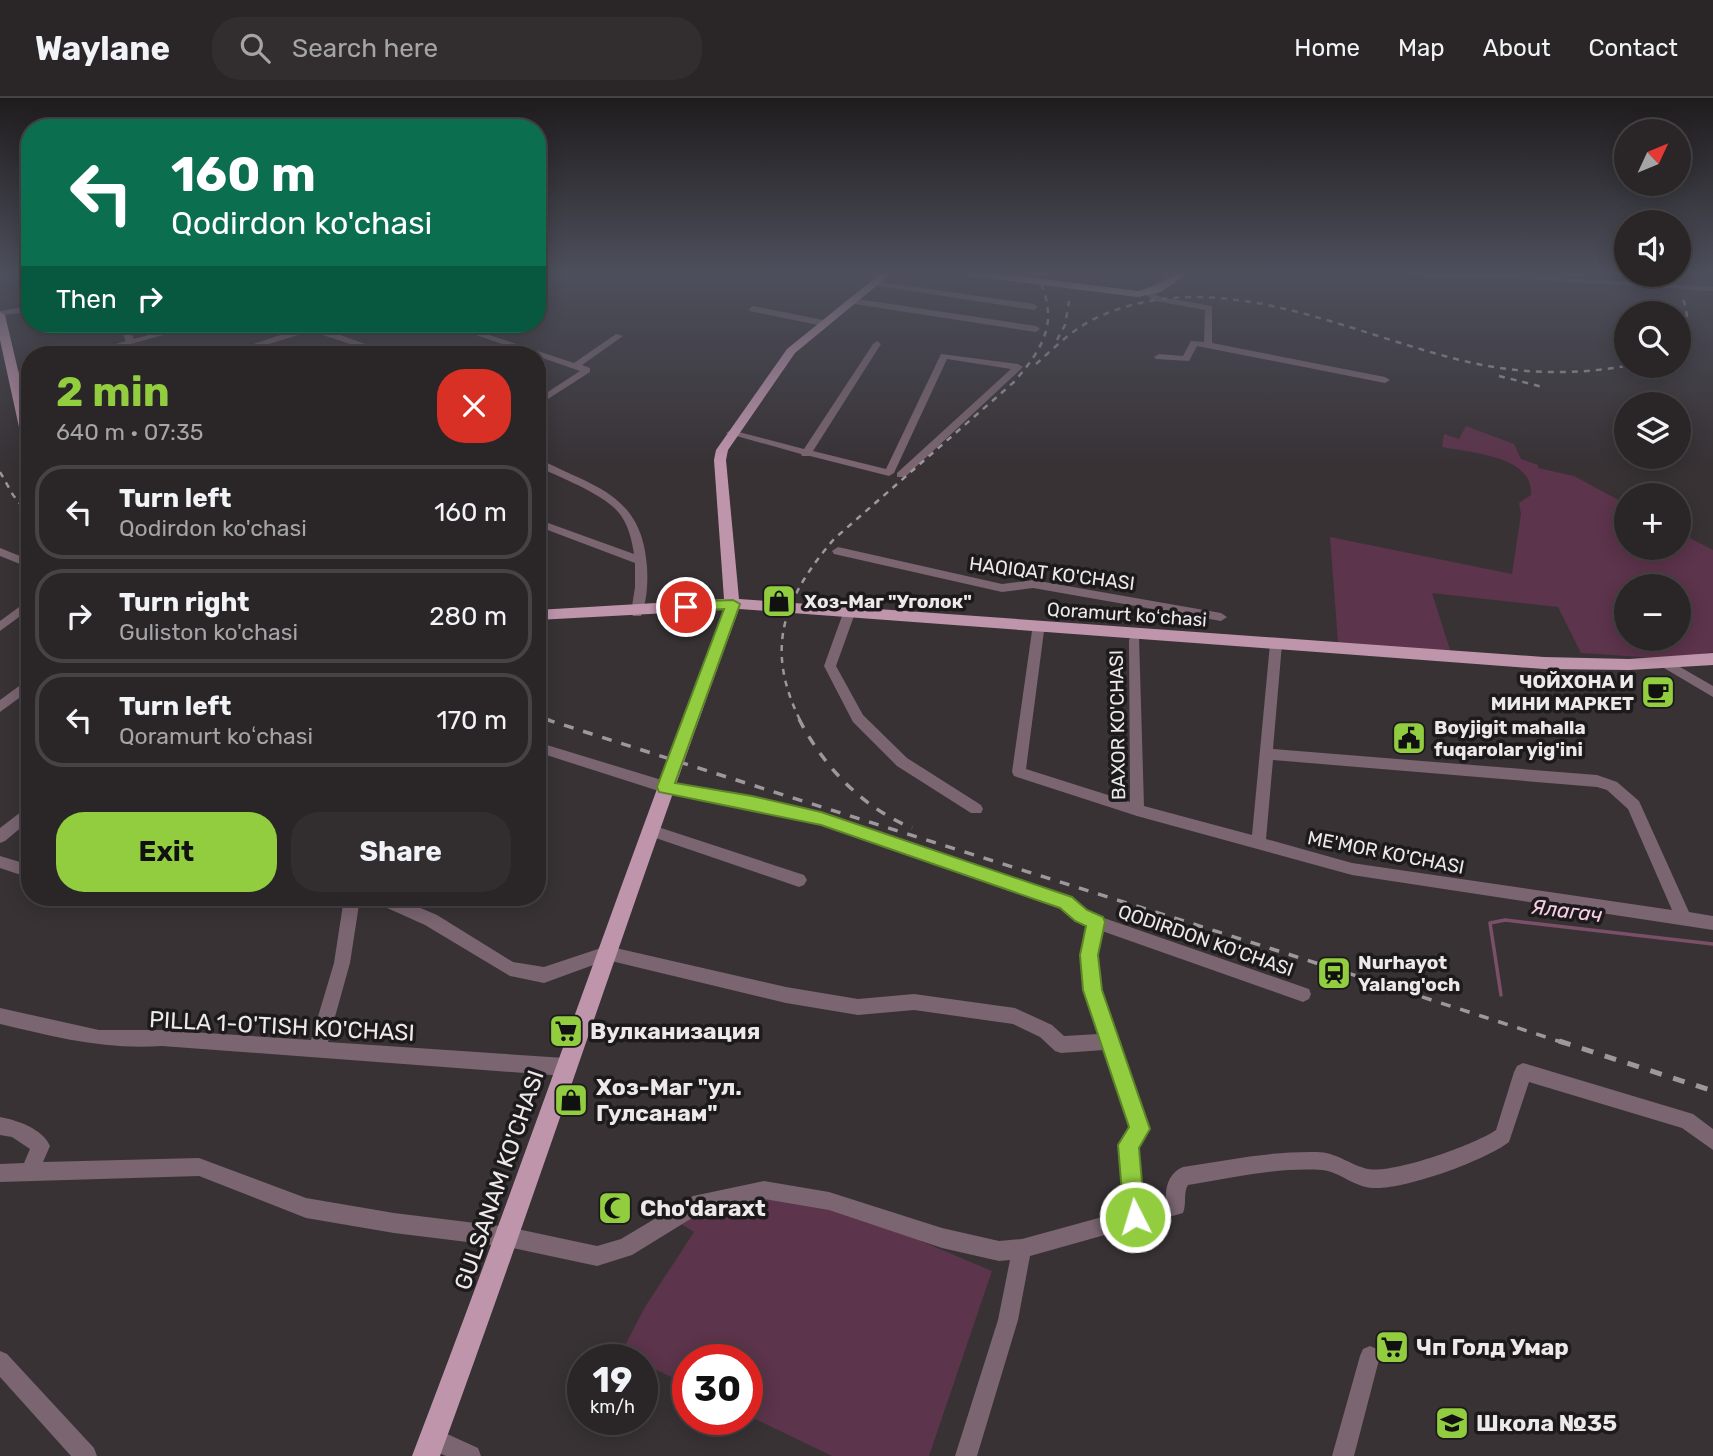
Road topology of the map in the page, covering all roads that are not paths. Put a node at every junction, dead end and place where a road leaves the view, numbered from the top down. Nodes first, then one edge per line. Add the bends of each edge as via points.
1 (7, 336) edge
2 (8, 336) edge
3 (128, 336) edge
4 (152, 336) edge
5 (285, 336) edge
6 (336, 336) edge
7 (485, 336) edge
8 (808, 336) edge
9 (1208, 336) edge
10 (619, 337) dead end
11 (131, 342) junction
12 (877, 344) dead end
13 (1208, 345) junction
14 (116, 346) edge
15 (254, 346) edge
16 (364, 346) edge
17 (515, 346) edge
18 (546, 356) edge
19 (1159, 357) dead end
20 (575, 366) junction
21 (21, 373) edge
22 (17, 374) junction
23 (1385, 380) dead end
24 (21, 389) edge
25 (546, 397) edge
26 (21, 406) edge
27 (731, 433) junction
28 (806, 454) junction
29 (546, 467) edge
30 (901, 475) dead end
31 (546, 525) edge
32 (838, 551) dead end
33 (0, 552) edge
34 (21, 560) edge
35 (639, 560) junction
36 (733, 607) junction
37 (21, 610) edge
38 (638, 611) junction
39 (546, 616) edge
40 (848, 616) junction
41 (1221, 617) dead end
42 (0, 626) edge
43 (1038, 631) junction
44 (1135, 640) junction
45 (1277, 646) junction
46 (1713, 662) edge
47 (1670, 667) junction
48 (21, 690) edge
49 (1713, 692) edge
50 (0, 707) edge
51 (546, 750) edge
52 (1268, 754) junction
53 (665, 787) junction
54 (976, 809) dead end
55 (1137, 810) junction
56 (21, 819) edge
57 (649, 831) junction
58 (0, 837) edge
59 (1258, 845) junction
60 (0, 862) edge
61 (21, 869) edge
62 (799, 880) dead end
63 (351, 906) edge
64 (399, 906) edge
65 (1684, 920) junction
66 (1096, 922) junction
67 (1713, 923) edge
68 (607, 953) junction
69 (1303, 994) dead end
70 (0, 1016) edge
71 (1111, 1041) junction
72 (317, 1049) junction
73 (565, 1067) junction
74 (0, 1126) edge
75 (1713, 1141) edge
76 (29, 1172) junction
77 (0, 1173) edge
78 (1135, 1217) junction
79 (508, 1237) junction
80 (1022, 1249) junction
81 (1370, 1356) dead end
82 (0, 1361) edge
83 (430, 1448) edge
84 (86, 1456) edge
85 (470, 1456) edge
86 (966, 1456) edge
87 (1343, 1456) edge

1 - 26 main road
2 - 22 main road
3 - 11 street
4 - 11 street
5 - 15 street
6 - 16 street
7 - 17 street
8 - 27 main road via 786,356
9 - 13 street
10 - 20 street
11 - 14 street
12 - 28 street
13 - 19 street via 1194,343 1186,359
13 - 23 street
18 - 20 street
20 - 25 street via 587,370
21 - 22 street
22 - 24 main road
27 - 28 street
27 - 36 main road via 720,460
28 - 30 street via 889,473 944,356 1018,367
29 - 35 street via 620,506 634,532
31 - 35 street
32 - 41 street, HAQIQAT KO'CHASI via 1002,588 1033,584
33 - 34 street
35 - 38 street
36 - 38 main road, Qoramurt koʻchasi
36 - 40 main road, Qoramurt koʻchasi
36 - 45 main road, Qoramurt koʻchasi via 847,610
36 - 53 main road, GULSANAM KO'CHASI
37 - 42 street
38 - 39 main road, Qoramurt koʻchasi
40 - 43 main road, Qoramurt koʻchasi
40 - 54 street via 830,666 858,718 902,762
43 - 44 main road, Qoramurt koʻchasi
43 - 55 street, ME'MOR KO'CHASI via 1019,772
44 - 45 main road, Qoramurt koʻchasi
44 - 55 street, BAXOR KO'CHASI
45 - 47 main road, Qoramurt koʻchasi via 1624,670
45 - 52 street
46 - 47 main road, Qoramurt koʻchasi
47 - 49 street
48 - 50 street
51 - 53 street, QODIRDON KO'CHASI
52 - 59 street
52 - 65 street via 1597,781 1612,786 1634,805
53 - 57 main road, GULSANAM KO'CHASI
53 - 66 street, QODIRDON KO'CHASI via 821,818 1066,902
55 - 59 street, ME'MOR KO'CHASI
56 - 58 street
57 - 62 street
57 - 68 main road, GULSANAM KO'CHASI
59 - 65 street, ME'MOR KO'CHASI via 1352,869
60 - 61 street
63 - 72 street via 342,963
64 - 68 street via 431,920 510,969 544,975
65 - 67 street, ME'MOR KO'CHASI
66 - 69 street, QODIRDON KO'CHASI
66 - 71 street via 1090,972
68 - 71 street via 858,1007 914,1002 1006,1014 1032,1023 1061,1045
68 - 73 main road, GULSANAM KO'CHASI
70 - 72 street, PILLA 1-O'TISH KO'CHASI via 60,1033 126,1042 162,1038
71 - 78 street via 1140,1129 1128,1145
72 - 73 street, PILLA 1-O'TISH KO'CHASI
73 - 79 main road, GULSANAM KO'CHASI
74 - 76 street via 16,1129 41,1146
75 - 78 street via 1687,1120 1523,1072 1503,1136 1467,1156 1373,1179 1324,1161 1183,1176 1175,1188 1176,1206
76 - 77 street
76 - 79 street via 199,1167 306,1208
78 - 80 street
79 - 80 street via 597,1256 625,1248 693,1206 757,1190 830,1202 999,1251
79 - 83 main road, GULSANAM KO'CHASI
80 - 86 street via 1008,1320
81 - 87 street
82 - 84 street
83 - 85 street

